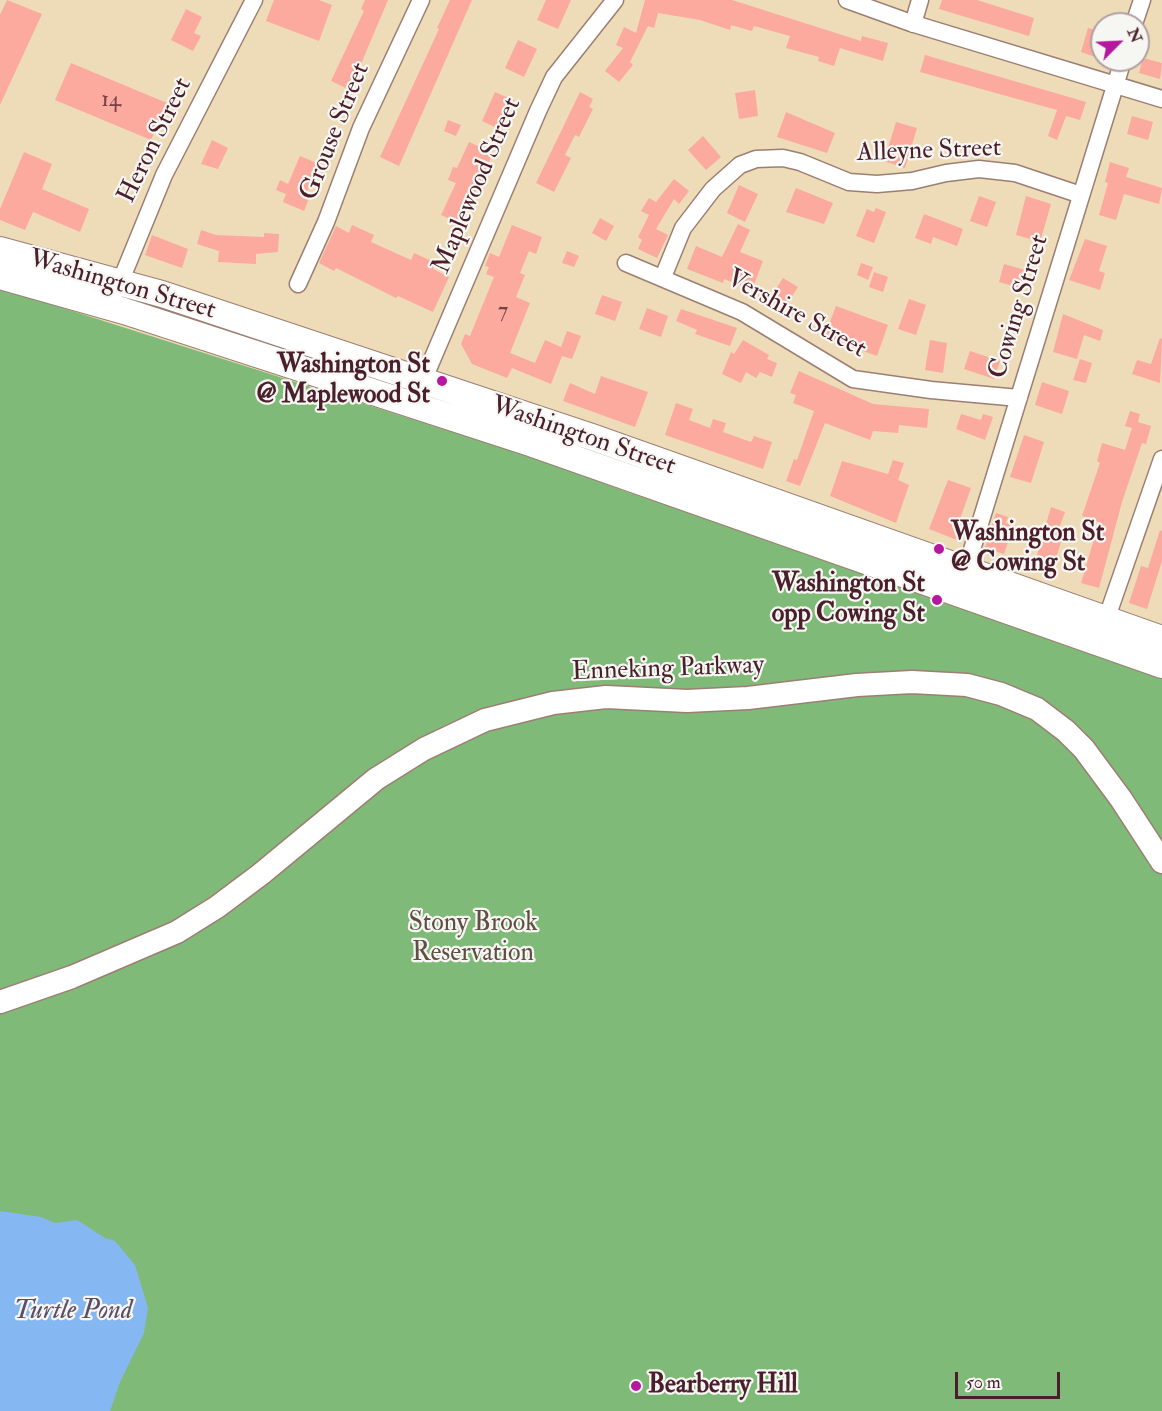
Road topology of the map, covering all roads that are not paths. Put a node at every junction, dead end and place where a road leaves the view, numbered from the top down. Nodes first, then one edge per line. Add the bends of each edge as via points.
1 (254, 0) edge
2 (421, 0) edge
3 (615, 0) edge
4 (847, 0) edge
5 (920, 0) edge
6 (913, 24) junction
7 (1119, 72) edge
8 (1115, 85) junction
9 (1162, 99) edge
10 (1081, 195) junction
11 (0, 250) edge
12 (626, 263) dead end
13 (0, 276) edge
14 (663, 277) junction
15 (120, 282) junction
16 (298, 284) dead end
17 (110, 307) junction
18 (418, 394) junction
19 (1019, 398) junction
20 (1162, 460) edge
21 (966, 569) junction
22 (1106, 620) junction
23 (1162, 639) edge
24 (1162, 665) edge
25 (1162, 862) edge
26 (0, 1002) edge

1 - 15 street, Heron Street via 164,175
2 - 16 street, Grouse Street via 361,128
3 - 18 street, Maplewood Street via 550,86
4 - 6 street
5 - 6 street
6 - 8 street
7 - 8 street, Cowing Street
8 - 9 street
8 - 10 street, Cowing Street
10 - 14 street, Alleyne Street via 1015,173 979,169 912,182 877,184 849,182 783,158 756,159 740,165 713,189 684,228
10 - 19 street, Cowing Street
11 - 15 main road, Washington Street
12 - 14 street, Vershire Street
13 - 17 main road, Washington Street
14 - 19 street, Vershire Street via 742,312 853,380
15 - 17 street, Heron Street
15 - 18 main road, Washington Street via 363,361
17 - 18 main road, Washington Street
18 - 21 main road, Washington Street via 592,437
18 - 24 main road, Washington Street via 533,444
19 - 21 street, Cowing Street
20 - 22 street
21 - 22 main road, Washington Street
22 - 23 main road, Washington Street
25 - 26 main road, Enneking Parkway via 1121,799 1066,730 1037,709 967,685 912,682 728,699 606,697 553,703 485,720 424,749 376,779 261,874 177,932 72,977

